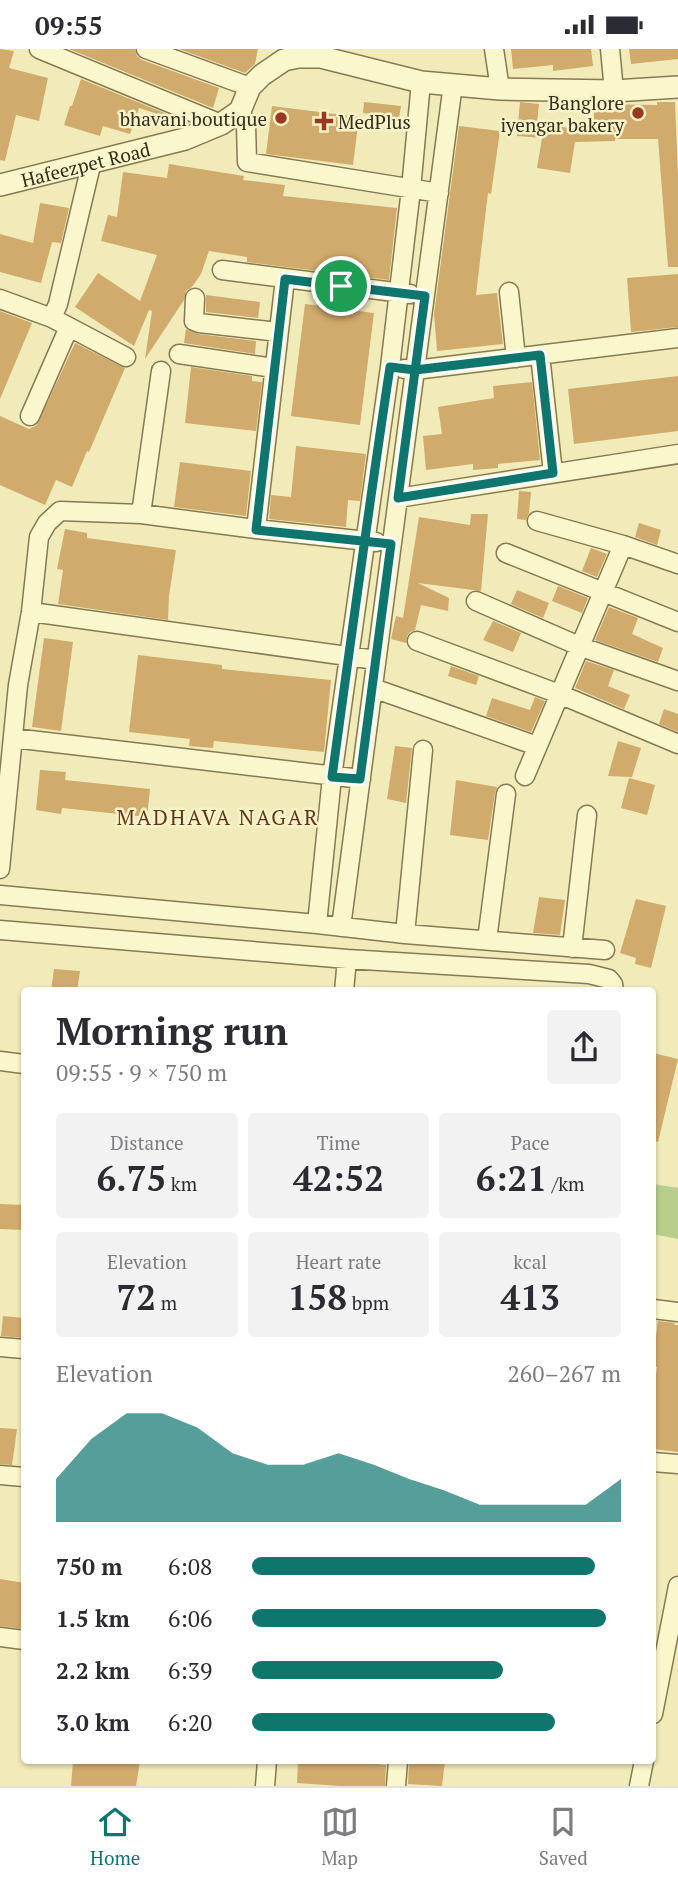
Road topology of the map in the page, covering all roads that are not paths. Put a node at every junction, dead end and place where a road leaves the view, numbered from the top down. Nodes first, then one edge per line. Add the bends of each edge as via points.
1 (39, 49) edge
2 (146, 49) edge
3 (494, 49) edge
4 (610, 49) edge
5 (295, 53) edge
6 (421, 82) junction
7 (453, 84) junction
8 (250, 87) junction
9 (678, 87) edge
10 (500, 89) junction
11 (614, 91) junction
12 (240, 111) junction
13 (221, 124) junction
14 (93, 161) junction
15 (0, 185) edge
16 (411, 189) junction
17 (439, 193) junction
18 (222, 270) dead end
19 (285, 279) junction
20 (509, 292) dead end
21 (397, 293) junction
22 (425, 296) junction
23 (195, 298) dead end
24 (0, 299) edge
25 (52, 318) junction
26 (69, 327) junction
27 (278, 332) junction
28 (678, 338) edge
29 (180, 354) dead end
30 (540, 355) junction
31 (125, 357) dead end
32 (516, 358) junction
33 (274, 367) junction
34 (390, 367) junction
35 (415, 370) junction
36 (161, 371) dead end
37 (30, 416) dead end
38 (678, 454) edge
39 (553, 473) junction
40 (398, 498) junction
41 (141, 514) junction
42 (537, 521) dead end
43 (256, 530) junction
44 (365, 541) junction
45 (391, 544) junction
46 (623, 545) junction
47 (506, 553) dead end
48 (678, 563) edge
49 (602, 592) junction
50 (476, 601) dead end
51 (31, 612) junction
52 (678, 622) edge
53 (417, 641) dead end
54 (579, 646) junction
55 (348, 657) junction
56 (376, 660) junction
57 (678, 681) edge
58 (0, 683) edge
59 (18, 685) junction
60 (373, 688) junction
61 (559, 695) junction
62 (13, 738) junction
63 (678, 744) edge
64 (537, 746) junction
65 (424, 750) dead end
66 (525, 776) dead end
67 (332, 777) junction
68 (360, 779) junction
69 (506, 794) dead end
70 (587, 815) dead end
71 (0, 869) edge
72 (0, 895) edge
73 (317, 924) junction
74 (341, 927) junction
75 (0, 930) edge
76 (405, 934) junction
77 (487, 940) junction
78 (565, 947) junction
79 (605, 950) dead end
80 (347, 959) junction
81 (550, 973) junction
82 (344, 987) edge
83 (613, 987) edge
84 (0, 1061) edge
85 (21, 1064) edge
86 (656, 1309) edge
87 (678, 1312) edge
88 (0, 1347) edge
89 (21, 1349) edge
90 (656, 1462) edge
91 (678, 1464) edge
92 (0, 1475) edge
93 (21, 1477) edge
94 (678, 1586) edge
95 (0, 1637) edge
96 (21, 1640) edge
97 (656, 1699) edge
98 (267, 1764) edge
99 (398, 1764) edge
100 (643, 1764) edge
101 (265, 1786) edge
102 (396, 1786) edge
103 (639, 1786) edge

1 - 13 street
2 - 8 street
3 - 10 street
4 - 11 street
5 - 6 street
5 - 8 street
6 - 7 street
6 - 16 street
7 - 10 street
7 - 17 street
8 - 12 street
9 - 11 street
10 - 11 street
12 - 13 street, Hafeezpet Road
12 - 16 street via 246,125 247,162
13 - 14 street, Hafeezpet Road via 185,139
14 - 15 street, Hafeezpet Road
14 - 25 street
16 - 17 street
16 - 21 street
17 - 22 street
18 - 19 street
19 - 21 street
19 - 27 street
20 - 32 street
21 - 22 street
21 - 34 street
22 - 35 street
23 - 27 street via 194,321
24 - 25 street
25 - 26 street
26 - 31 street
26 - 37 street
27 - 33 street
28 - 30 street
29 - 33 street
30 - 32 street
30 - 39 street
32 - 35 street
33 - 43 street
34 - 35 street
34 - 44 street
35 - 40 street
36 - 41 street
38 - 39 street
39 - 40 street
40 - 45 street
41 - 43 street
41 - 51 street via 60,511 39,537
42 - 46 street
43 - 44 street
44 - 45 street
44 - 55 street
45 - 56 street
46 - 48 street
46 - 49 street
47 - 49 street
49 - 52 street
49 - 54 street
50 - 54 street
51 - 55 street
51 - 59 street
53 - 61 street
54 - 57 street
54 - 61 street
55 - 56 street
55 - 67 street
56 - 60 street
58 - 59 street
59 - 62 street
60 - 64 street
60 - 68 street
61 - 63 street
61 - 64 street
62 - 67 street
62 - 71 street
64 - 66 street
65 - 76 street
67 - 68 street
67 - 73 street
68 - 74 street
69 - 77 street
70 - 78 street
72 - 73 street
73 - 74 street
74 - 76 street
75 - 80 street
76 - 77 street
77 - 78 street
78 - 79 street
78 - 81 street
80 - 81 street
80 - 82 street
81 - 83 street via 601,976
84 - 85 street
86 - 87 street
88 - 89 street
90 - 91 street
92 - 93 street
94 - 97 street
95 - 96 street
98 - 101 street
99 - 102 street
100 - 103 street

